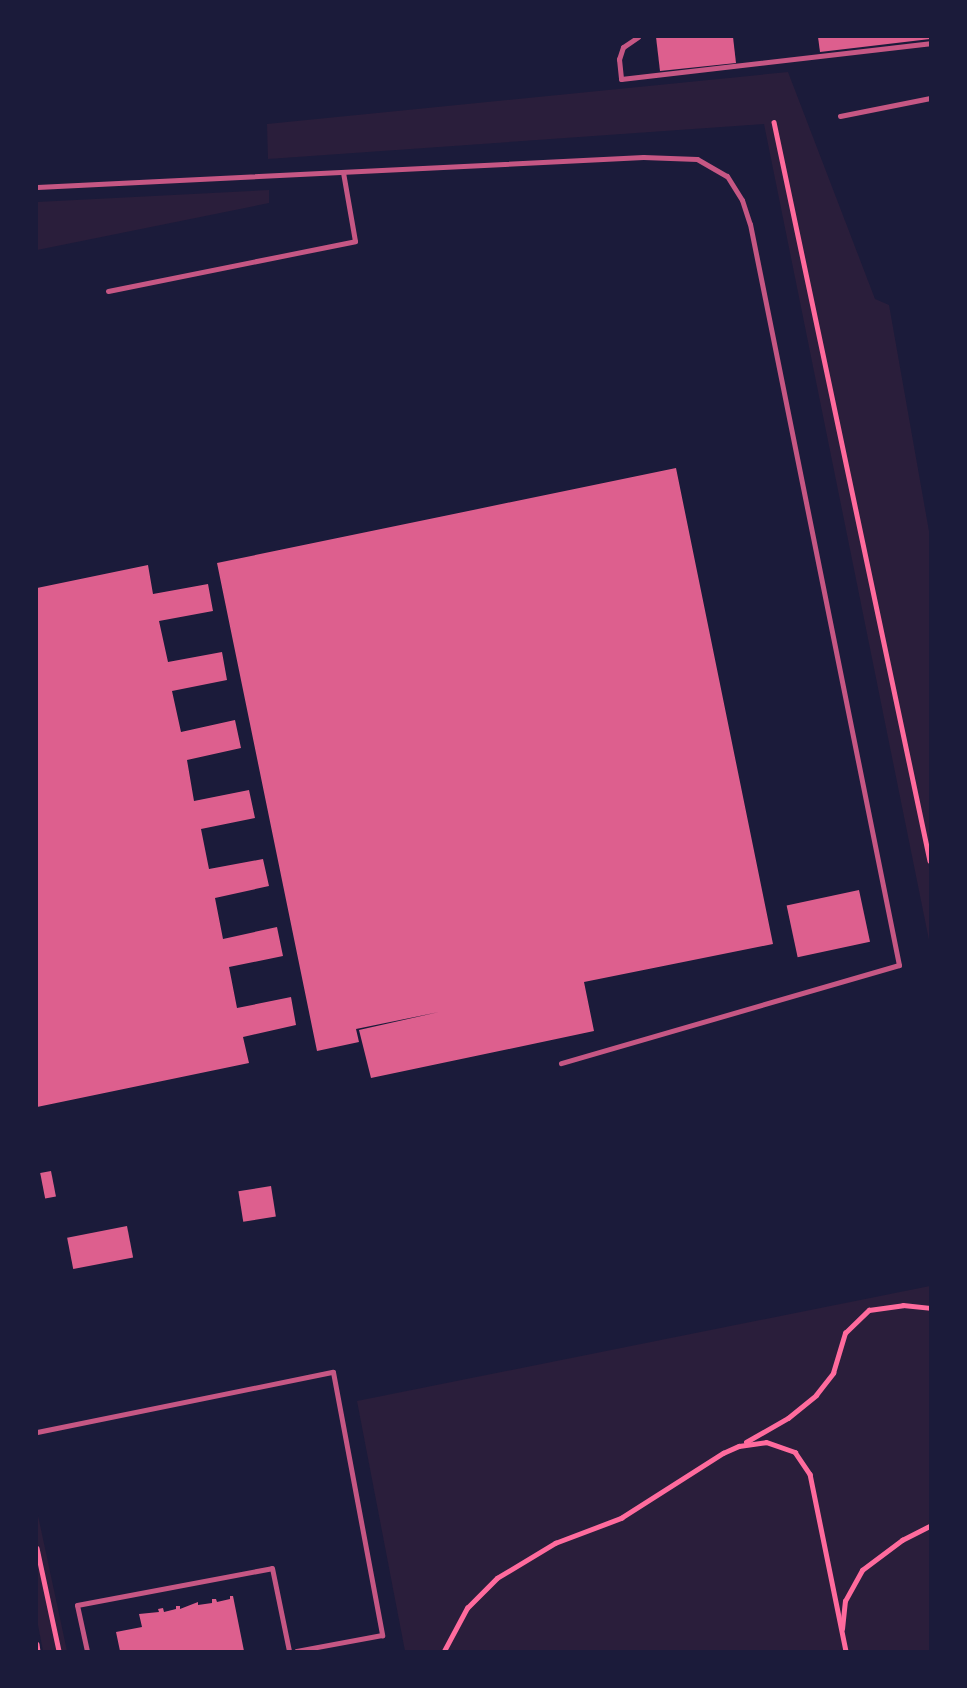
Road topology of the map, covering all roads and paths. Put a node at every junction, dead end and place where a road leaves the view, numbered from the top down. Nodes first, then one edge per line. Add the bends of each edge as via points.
1 (638, 37) edge
2 (930, 43) edge
3 (930, 97) edge
4 (840, 117) dead end
5 (774, 122) dead end
6 (343, 173) junction
7 (37, 187) edge
8 (108, 291) dead end
9 (930, 861) edge
10 (561, 1063) dead end
11 (930, 1308) edge
12 (37, 1432) edge
13 (739, 1447) junction
14 (930, 1526) edge
15 (37, 1548) edge
16 (842, 1634) junction
17 (37, 1644) edge
18 (38, 1651) edge
19 (59, 1651) edge
20 (87, 1651) edge
21 (289, 1651) edge
22 (296, 1651) edge
23 (444, 1651) edge
24 (846, 1651) edge

1 - 2 lane via 623,47 621,79
3 - 4 lane
5 - 9 path
6 - 7 lane
6 - 8 lane via 355,241
6 - 10 lane via 643,157 696,159 727,176 750,224 899,965
11 - 13 path via 903,1305 869,1310 845,1333 832,1373 816,1395
12 - 22 lane via 332,1372 382,1635
13 - 16 path via 766,1442 783,1445 804,1463
13 - 23 path via 621,1518 555,1544 497,1578 467,1608
14 - 16 path via 862,1570 845,1601
15 - 19 path
16 - 24 path
17 - 18 path
20 - 21 lane via 77,1605 272,1568

